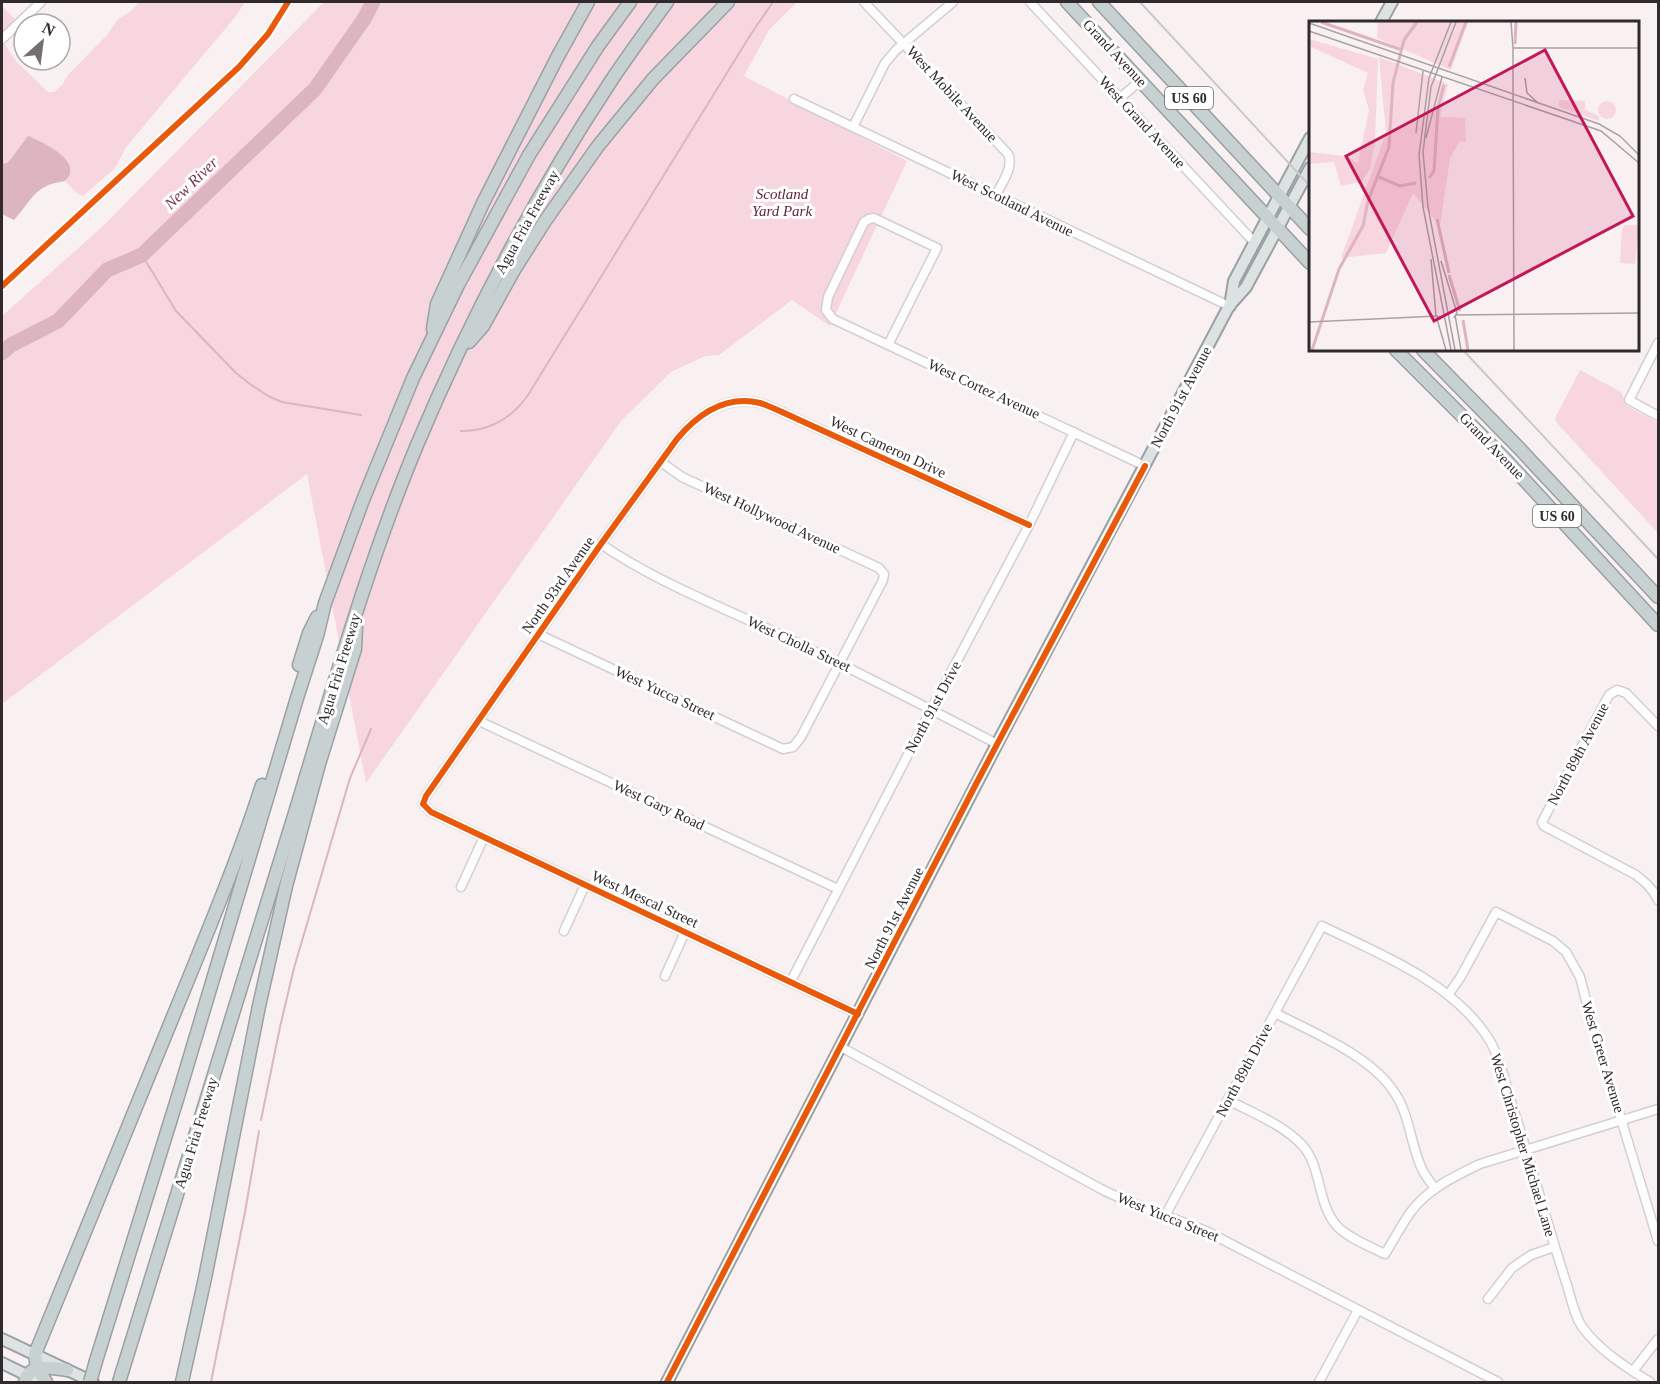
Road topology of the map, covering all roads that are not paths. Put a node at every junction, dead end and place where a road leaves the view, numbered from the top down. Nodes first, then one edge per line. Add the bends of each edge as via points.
1 (41, 2) edge
2 (588, 2) edge
3 (630, 2) edge
4 (667, 2) edge
5 (728, 2) edge
6 (864, 2) edge
7 (953, 2) edge
8 (1030, 2) edge
9 (1067, 2) edge
10 (1099, 2) edge
11 (1392, 2) edge
12 (1382, 21) edge
13 (2, 39) edge
14 (904, 44) junction
15 (1140, 81) junction
16 (1120, 98) junction
17 (794, 99) dead end
18 (853, 128) junction
19 (1309, 142) edge
20 (1309, 172) edge
21 (996, 195) junction
22 (1280, 196) junction
23 (1290, 207) junction
24 (1268, 217) junction
25 (1309, 227) edge
26 (1278, 228) junction
27 (1255, 243) junction
28 (1309, 261) edge
29 (1230, 306) junction
30 (432, 342) junction
31 (1659, 343) edge
32 (888, 345) junction
33 (1397, 351) edge
34 (1424, 351) edge
35 (458, 354) junction
36 (734, 402) joint
37 (1659, 416) edge
38 (1074, 432) junction
39 (1518, 447) junction
40 (1506, 460) junction
41 (661, 462) junction
42 (1144, 466) junction
43 (1029, 525) junction
44 (601, 544) junction
45 (1622, 558) junction
46 (1609, 571) junction
47 (1659, 597) edge
48 (325, 603) junction
49 (356, 613) junction
50 (1659, 625) edge
51 (538, 634) junction
52 (839, 662) junction
53 (931, 710) junction
54 (480, 721) junction
55 (1659, 726) edge
56 (998, 744) junction
57 (423, 804) joint
58 (484, 837) junction
59 (585, 885) junction
60 (461, 887) dead end
61 (838, 889) junction
62 (1659, 900) edge
63 (1322, 926) joint
64 (564, 931) dead end
65 (685, 932) junction
66 (665, 975) dead end
67 (790, 981) junction
68 (1448, 995) junction
69 (1275, 1013) junction
70 (858, 1014) junction
71 (841, 1047) junction
72 (1228, 1100) junction
73 (1659, 1109) edge
74 (1622, 1120) junction
75 (1527, 1150) junction
76 (1435, 1189) junction
77 (1166, 1214) junction
78 (1659, 1241) edge
79 (1554, 1247) junction
80 (1488, 1299) dead end
81 (1358, 1310) junction
82 (2, 1339) edge
83 (1659, 1339) edge
84 (35, 1354) junction
85 (2, 1363) edge
86 (38, 1368) junction
87 (67, 1370) junction
88 (1633, 1371) junction
89 (121, 1378) edge
90 (26, 1379) edge
91 (41, 1383) edge
92 (46, 1383) edge
93 (92, 1383) edge
94 (182, 1383) edge
95 (667, 1383) edge
96 (1319, 1383) edge
97 (1498, 1383) edge
98 (1650, 1383) edge

1 - 13 street
2 - 30 highway via 483,202 437,304
3 - 30 highway, Agua Fria Freeway via 529,154 463,275
4 - 35 highway, Agua Fria Freeway via 610,81 546,185
5 - 35 highway via 653,79 598,146 533,239 483,326
6 - 14 street, West Mobile Avenue
7 - 14 street
8 - 16 street, West Grand Avenue
9 - 15 highway, Grand Avenue / US 60
10 - 22 highway, Grand Avenue / US 60
11 - 12 main road
14 - 18 street via 885,63
14 - 21 street, West Mobile Avenue via 1008,154 1010,167
15 - 16 street
15 - 24 highway, Grand Avenue / US 60
16 - 27 street, West Grand Avenue
17 - 18 street, West Scotland Avenue
18 - 21 street, West Scotland Avenue
19 - 22 main road, North 91st Avenue
20 - 23 main road, North 91st Avenue
21 - 29 street, West Scotland Avenue
22 - 23 highway, Grand Avenue / US 60
22 - 24 main road, North 91st Avenue
23 - 25 highway, Grand Avenue / US 60
23 - 26 main road, North 91st Avenue
24 - 26 highway, Grand Avenue / US 60
24 - 27 main road, North 91st Avenue
26 - 28 highway, Grand Avenue / US 60
26 - 29 main road, North 91st Avenue via 1246,286
27 - 29 main road, North 91st Avenue via 1234,281
29 - 42 main road, North 91st Avenue
30 - 48 highway, Agua Fria Freeway via 413,378
31 - 37 street via 1629,400
32 - 32 street, West Cortez Avenue via 937,248 874,218 864,222 828,297 826,310 833,319
32 - 38 street, West Cortez Avenue
33 - 40 highway, Grand Avenue / US 60
34 - 39 highway, Grand Avenue / US 60
35 - 49 highway, Agua Fria Freeway via 405,476
36 - 41 street, North 93rd Avenue via 713,408 688,426
36 - 43 street, West Cameron Drive via 758,403 782,412
38 - 42 street, West Cortez Avenue
38 - 43 street, North 91st Drive
39 - 40 highway
39 - 45 highway, Grand Avenue / US 60
40 - 46 highway, Grand Avenue / US 60
41 - 44 street, North 93rd Avenue
41 - 52 street, West Hollywood Avenue via 682,477 879,568 883,580
42 - 56 main road, North 91st Avenue
43 - 53 street, North 91st Drive
44 - 51 street, North 93rd Avenue
44 - 52 street, West Cholla Street via 655,576
45 - 46 highway
45 - 47 highway, Grand Avenue / US 60
46 - 50 highway, Grand Avenue / US 60
48 - 84 highway via 309,633 257,800 212,921
48 - 93 highway, Agua Fria Freeway, bridge
49 - 89 highway, Agua Fria Freeway
49 - 94 highway via 355,649 286,886
51 - 52 street, West Yucca Street via 783,748 792,747 801,737
51 - 54 street, North 93rd Avenue
52 - 53 street, West Cholla Street
53 - 56 street, West Cholla Street
53 - 61 street, North 91st Drive
54 - 57 street, North 93rd Avenue
54 - 61 street, West Gary Road
55 - 62 street, North 89th Avenue via 1626,693 1617,690 1609,695 1542,822 1636,875
56 - 70 main road, North 91st Avenue
57 - 58 street, West Mescal Street via 431,812
58 - 59 street, West Mescal Street
58 - 60 street
59 - 64 street
59 - 65 street, West Mescal Street
61 - 67 street, North 91st Drive
63 - 68 street, West Christopher Michael Lane via 1424,978
63 - 69 street, North 89th Drive
65 - 66 street
65 - 67 street, West Mescal Street
67 - 70 street, West Mescal Street
68 - 74 street, West Greer Avenue via 1496,912 1552,941 1566,952 1580,977
68 - 75 street, West Christopher Michael Lane via 1466,1010 1496,1053
69 - 72 street, North 89th Drive
69 - 76 street via 1351,1053 1383,1078 1397,1096 1422,1170
70 - 71 main road, North 91st Avenue
71 - 77 street, West Yucca Street via 1101,1189
71 - 95 main road, North 91st Avenue
72 - 76 street via 1289,1134 1303,1147 1330,1217 1345,1233 1385,1254 1412,1211
72 - 77 street, North 89th Drive
73 - 74 street
74 - 75 street
74 - 78 street, West Greer Avenue
75 - 76 street via 1480,1164
75 - 79 street, West Christopher Michael Lane
77 - 81 street, West Yucca Street
79 - 80 street via 1531,1255 1512,1268
79 - 88 street, West Christopher Michael Lane via 1582,1328
81 - 96 street
81 - 97 street, West Yucca Street
82 - 84 main road
83 - 88 street
84 - 86 highway
84 - 87 main road
85 - 90 main road
86 - 87 highway
86 - 90 highway
86 - 92 highway
87 - 93 main road
88 - 98 street, West Christopher Michael Lane
90 - 91 main road

